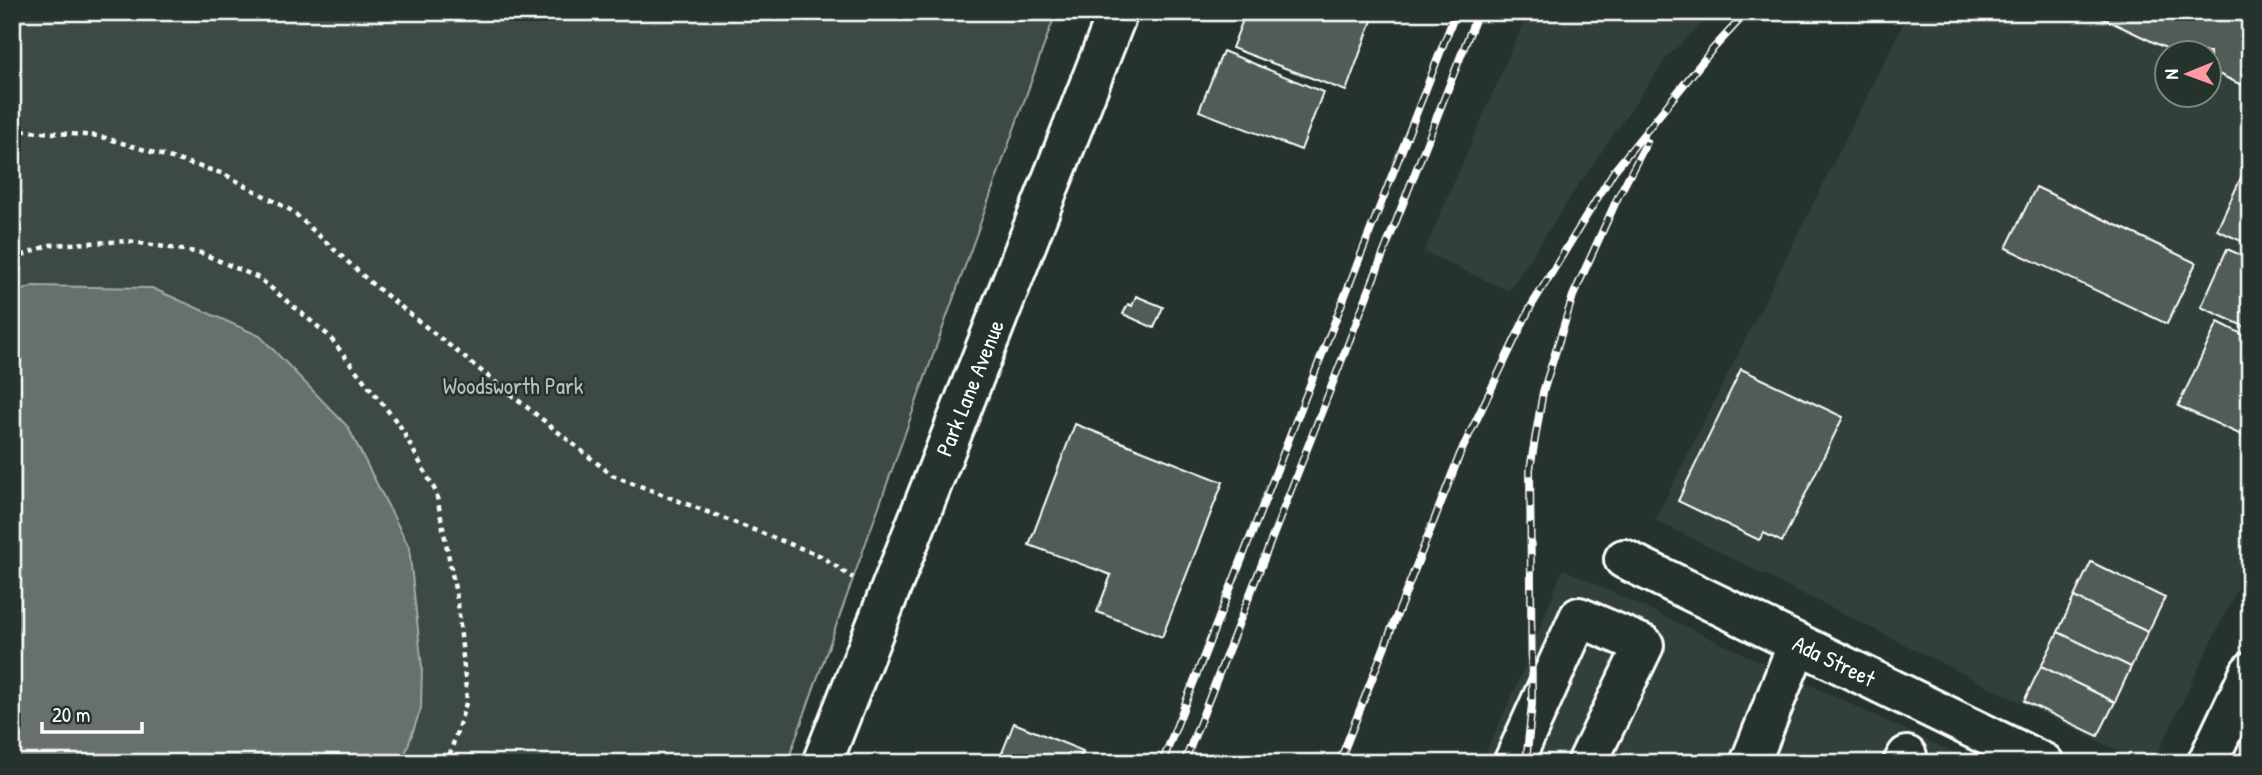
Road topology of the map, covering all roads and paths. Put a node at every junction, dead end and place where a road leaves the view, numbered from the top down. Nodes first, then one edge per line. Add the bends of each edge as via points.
1 (1118, 12) edge
2 (12, 130) edge
3 (12, 259) edge
4 (1624, 559) dead end
5 (853, 578) dead end
6 (1798, 643) junction
7 (2250, 672) edge
8 (447, 763) edge
9 (822, 763) edge
10 (1513, 763) edge
11 (1587, 763) edge
12 (1750, 763) edge
13 (2044, 763) edge
14 (2207, 763) edge

1 - 9 street, Park Lane Avenue
2 - 5 path via 99,136 224,174 292,211 371,283 612,475 821,556
3 - 8 path via 50,245 128,241 201,253 259,278 328,335 400,426 436,492 458,604 467,700
4 - 6 street, Ada Street
6 - 12 street
6 - 13 street, Ada Street
7 - 14 street
10 - 11 street via 1579,617 1644,645

